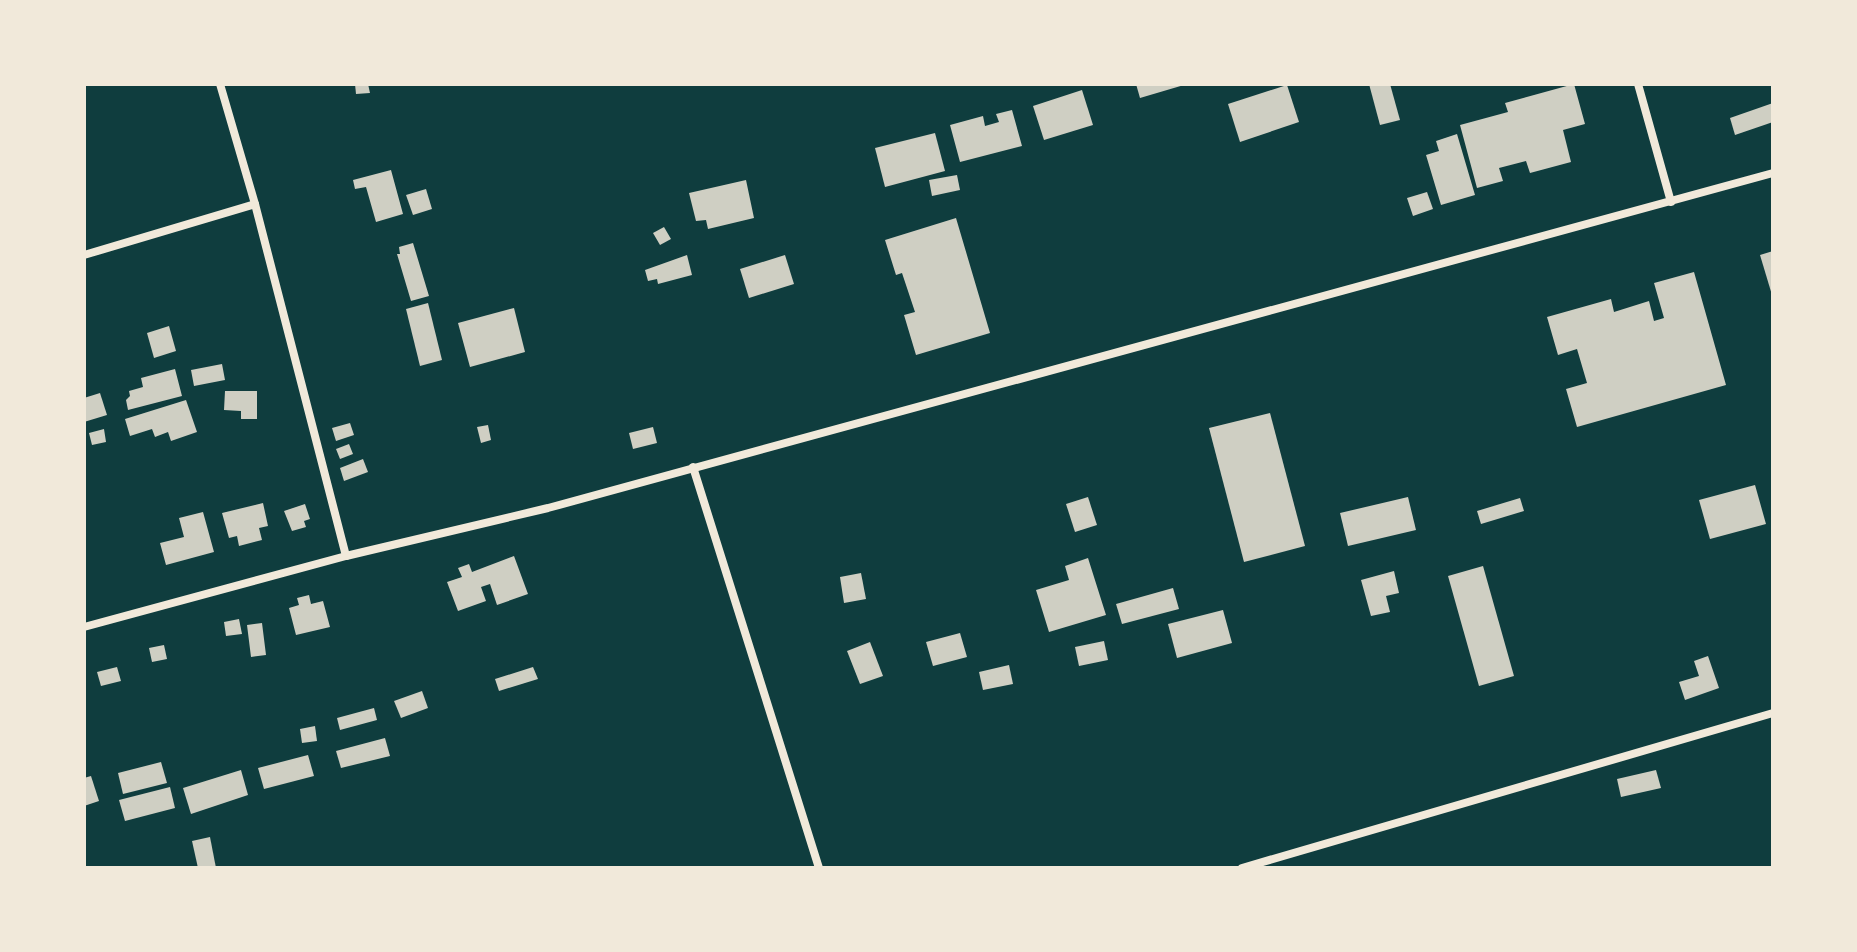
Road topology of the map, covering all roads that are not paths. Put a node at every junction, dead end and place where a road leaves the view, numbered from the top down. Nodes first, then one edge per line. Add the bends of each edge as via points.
1 (220, 84) edge
2 (1638, 84) edge
3 (1773, 173) edge
4 (1671, 202) junction
5 (255, 204) junction
6 (84, 255) edge
7 (693, 467) junction
8 (346, 556) junction
9 (84, 627) edge
10 (1773, 713) edge
11 (819, 868) edge
12 (1242, 868) edge

1 - 5 street
2 - 4 street
3 - 4 street
4 - 7 street
5 - 6 street
5 - 8 street
7 - 8 street
7 - 11 street
8 - 9 street
10 - 12 street

